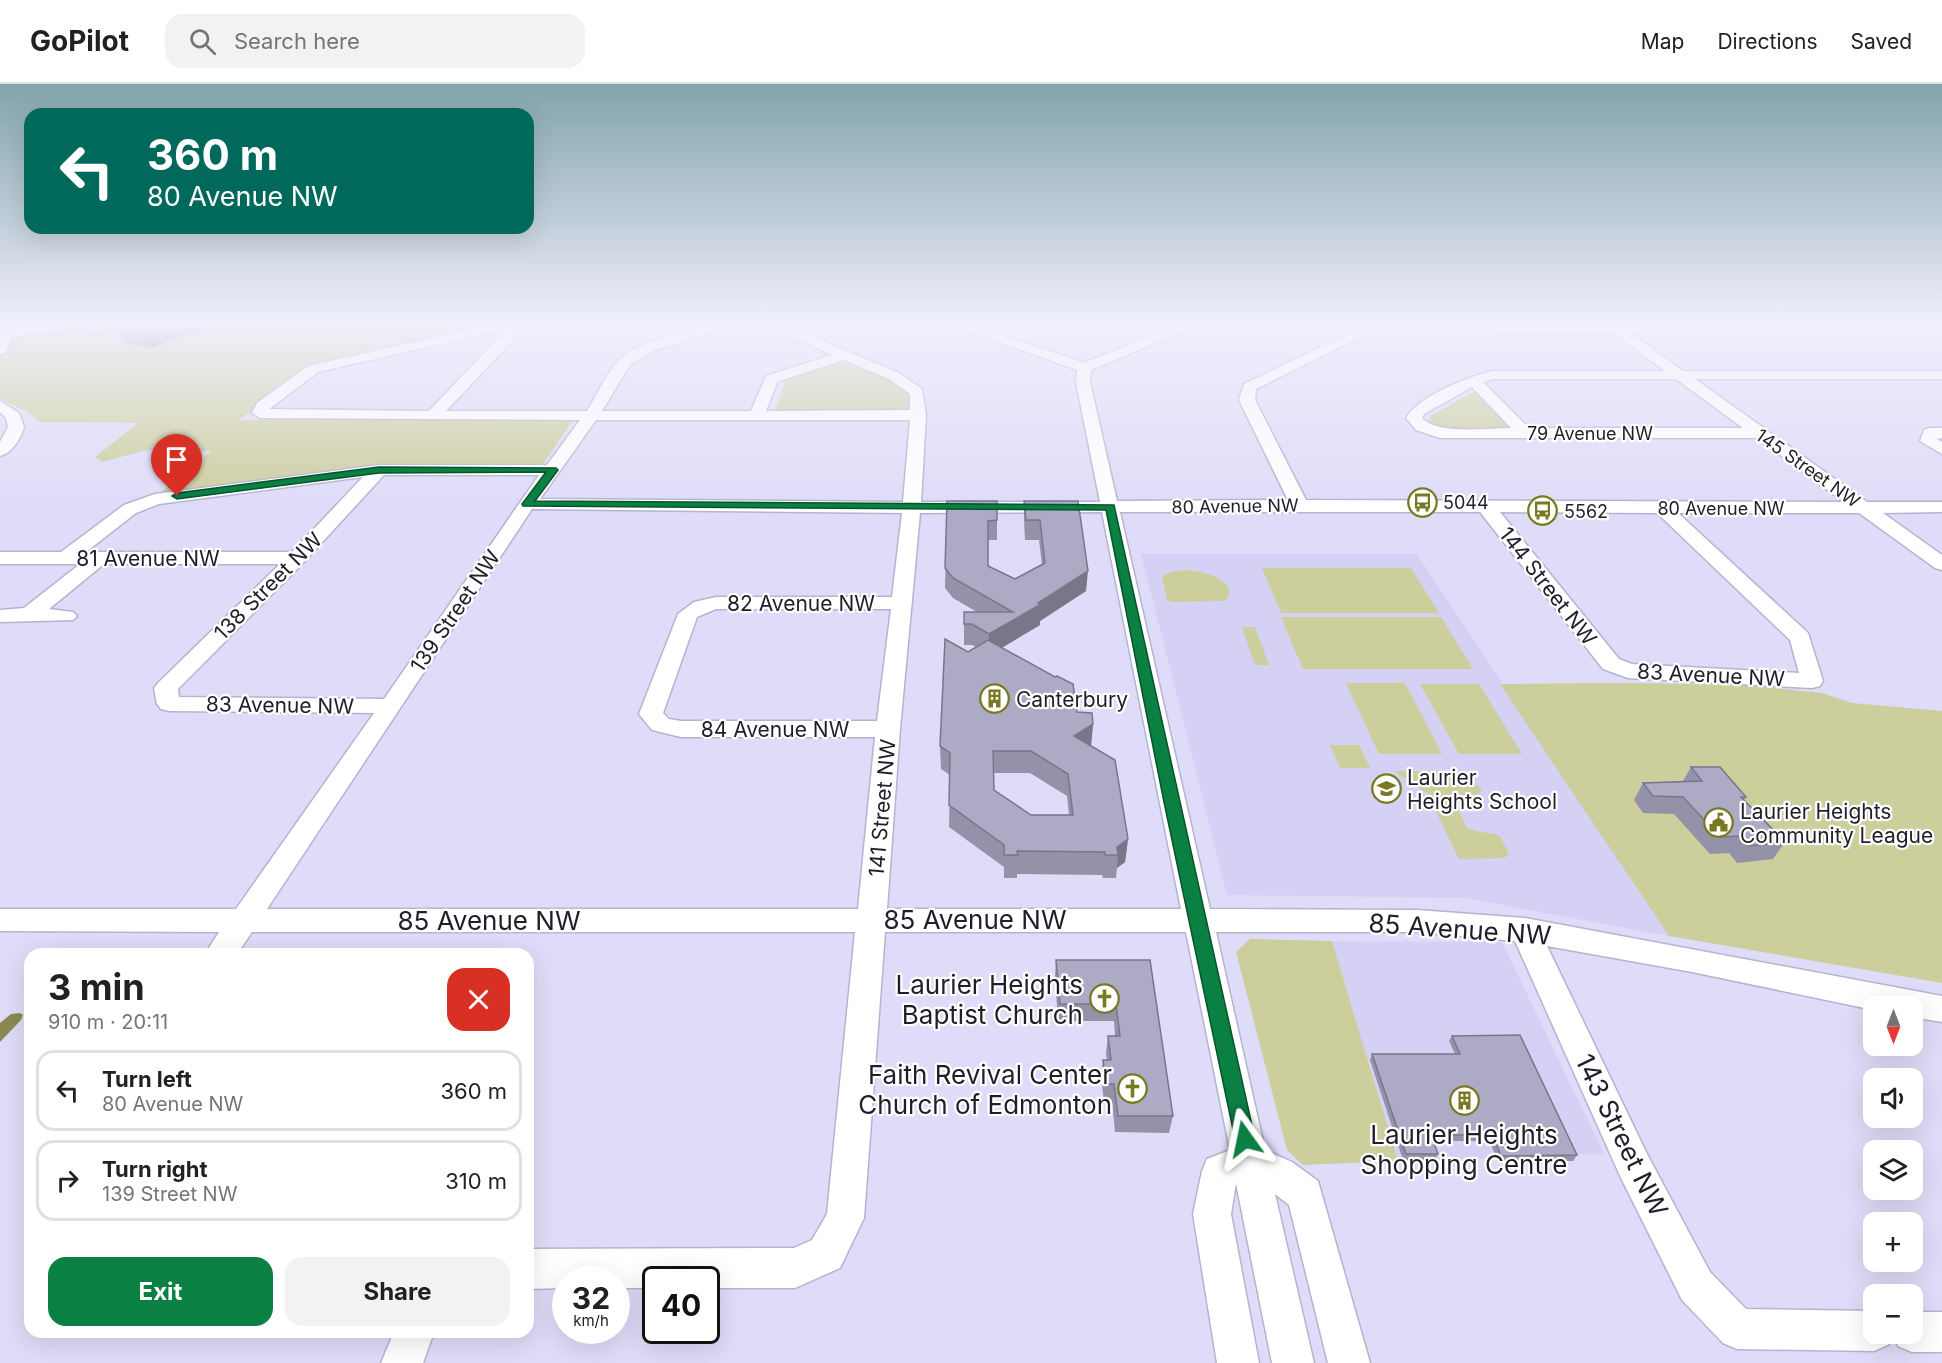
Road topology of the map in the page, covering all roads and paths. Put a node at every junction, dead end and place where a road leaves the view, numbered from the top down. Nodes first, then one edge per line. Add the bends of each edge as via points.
1 (293, 384) edge
2 (464, 384) edge
3 (611, 384) edge
4 (769, 384) edge
5 (900, 384) edge
6 (1083, 384) edge
7 (1256, 384) edge
8 (1466, 384) edge
9 (1477, 384) edge
10 (1690, 384) edge
11 (917, 404) junction
12 (0, 406) edge
13 (592, 415) junction
14 (757, 415) junction
15 (433, 416) junction
16 (0, 424) edge
17 (0, 433) edge
18 (1525, 433) junction
19 (1759, 433) junction
20 (1936, 433) edge
21 (1942, 449) edge
22 (0, 451) edge
23 (379, 470) junction
24 (553, 470) junction
25 (527, 504) junction
26 (1300, 505) junction
27 (912, 507) junction
28 (1110, 507) junction
29 (1486, 507) junction
30 (1942, 507) edge
31 (1662, 508) junction
32 (1865, 508) junction
33 (0, 558) edge
34 (66, 558) junction
35 (99, 558) junction
36 (297, 558) junction
37 (1942, 564) edge
38 (902, 603) junction
39 (30, 614) junction
40 (0, 616) edge
41 (66, 616) dead end
42 (1611, 664) joint
43 (169, 705) joint
44 (390, 706) junction
45 (661, 725) joint
46 (888, 729) junction
47 (873, 919) junction
48 (1198, 919) junction
49 (0, 920) edge
50 (245, 920) junction
51 (1525, 930) junction
52 (224, 948) edge
53 (1942, 1009) edge
54 (1250, 1161) junction
55 (534, 1269) edge
56 (1863, 1331) edge
57 (1923, 1332) edge
58 (1942, 1332) edge
59 (412, 1338) edge
60 (402, 1363) edge
61 (1238, 1363) edge
62 (1293, 1363) edge
63 (1349, 1363) edge

1 - 15 street via 259,411 266,415
2 - 15 street
3 - 13 street, 139 Street NW
4 - 14 street
5 - 11 street
6 - 28 street
7 - 26 street via 1249,387 1247,400
8 - 18 street, 79 Avenue NW via 1418,411 1414,418 1422,427 1440,433
9 - 18 street
10 - 19 street, 145 Street NW
11 - 14 street
11 - 27 street, 141 Street NW
12 - 22 street via 13,415 17,425 13,437
13 - 14 street
13 - 15 street
13 - 24 street, 139 Street NW
16 - 17 street
18 - 19 street, 79 Avenue NW
19 - 32 street, 145 Street NW
20 - 21 street via 1928,441
23 - 24 street
23 - 34 street via 155,499 129,509
23 - 36 street, 138 Street NW
24 - 25 street, 139 Street NW
25 - 27 street, 80 Avenue NW
25 - 44 street, 139 Street NW
26 - 28 street, 80 Avenue NW
26 - 29 street, 80 Avenue NW
27 - 28 street, 80 Avenue NW
27 - 38 street, 141 Street NW
28 - 48 street
29 - 31 street, 80 Avenue NW
29 - 42 street, 144 Street NW
30 - 32 street, 80 Avenue NW
31 - 32 street, 80 Avenue NW
31 - 42 street, 83 Avenue NW via 1800,638 1812,681 1628,671
32 - 37 street, 145 Street NW
33 - 34 street, 81 Avenue NW
34 - 35 street, 81 Avenue NW
35 - 36 street, 81 Avenue NW
35 - 39 street
36 - 43 street, 138 Street NW via 166,688
38 - 45 street, 82 Avenue NW via 701,606 688,614 651,714
38 - 46 street, 141 Street NW
39 - 40 street
39 - 41 street
43 - 44 street, 83 Avenue NW
44 - 50 street, 139 Street NW
45 - 46 street, 84 Avenue NW via 681,729
46 - 47 street, 141 Street NW
47 - 48 street, 85 Avenue NW
47 - 50 street, 85 Avenue NW
47 - 55 street, 141 Street NW via 845,1218 825,1254 795,1268
48 - 51 street, 85 Avenue NW via 1417,921
48 - 54 street
49 - 50 street, 85 Avenue NW
50 - 52 street, 139 Street NW
51 - 53 street, 85 Avenue NW
51 - 56 street, 143 Street NW via 1634,1166 1696,1286 1737,1329
54 - 61 street via 1220,1171 1212,1214
54 - 62 street
54 - 63 street via 1279,1174 1305,1194
57 - 58 street
59 - 60 street

